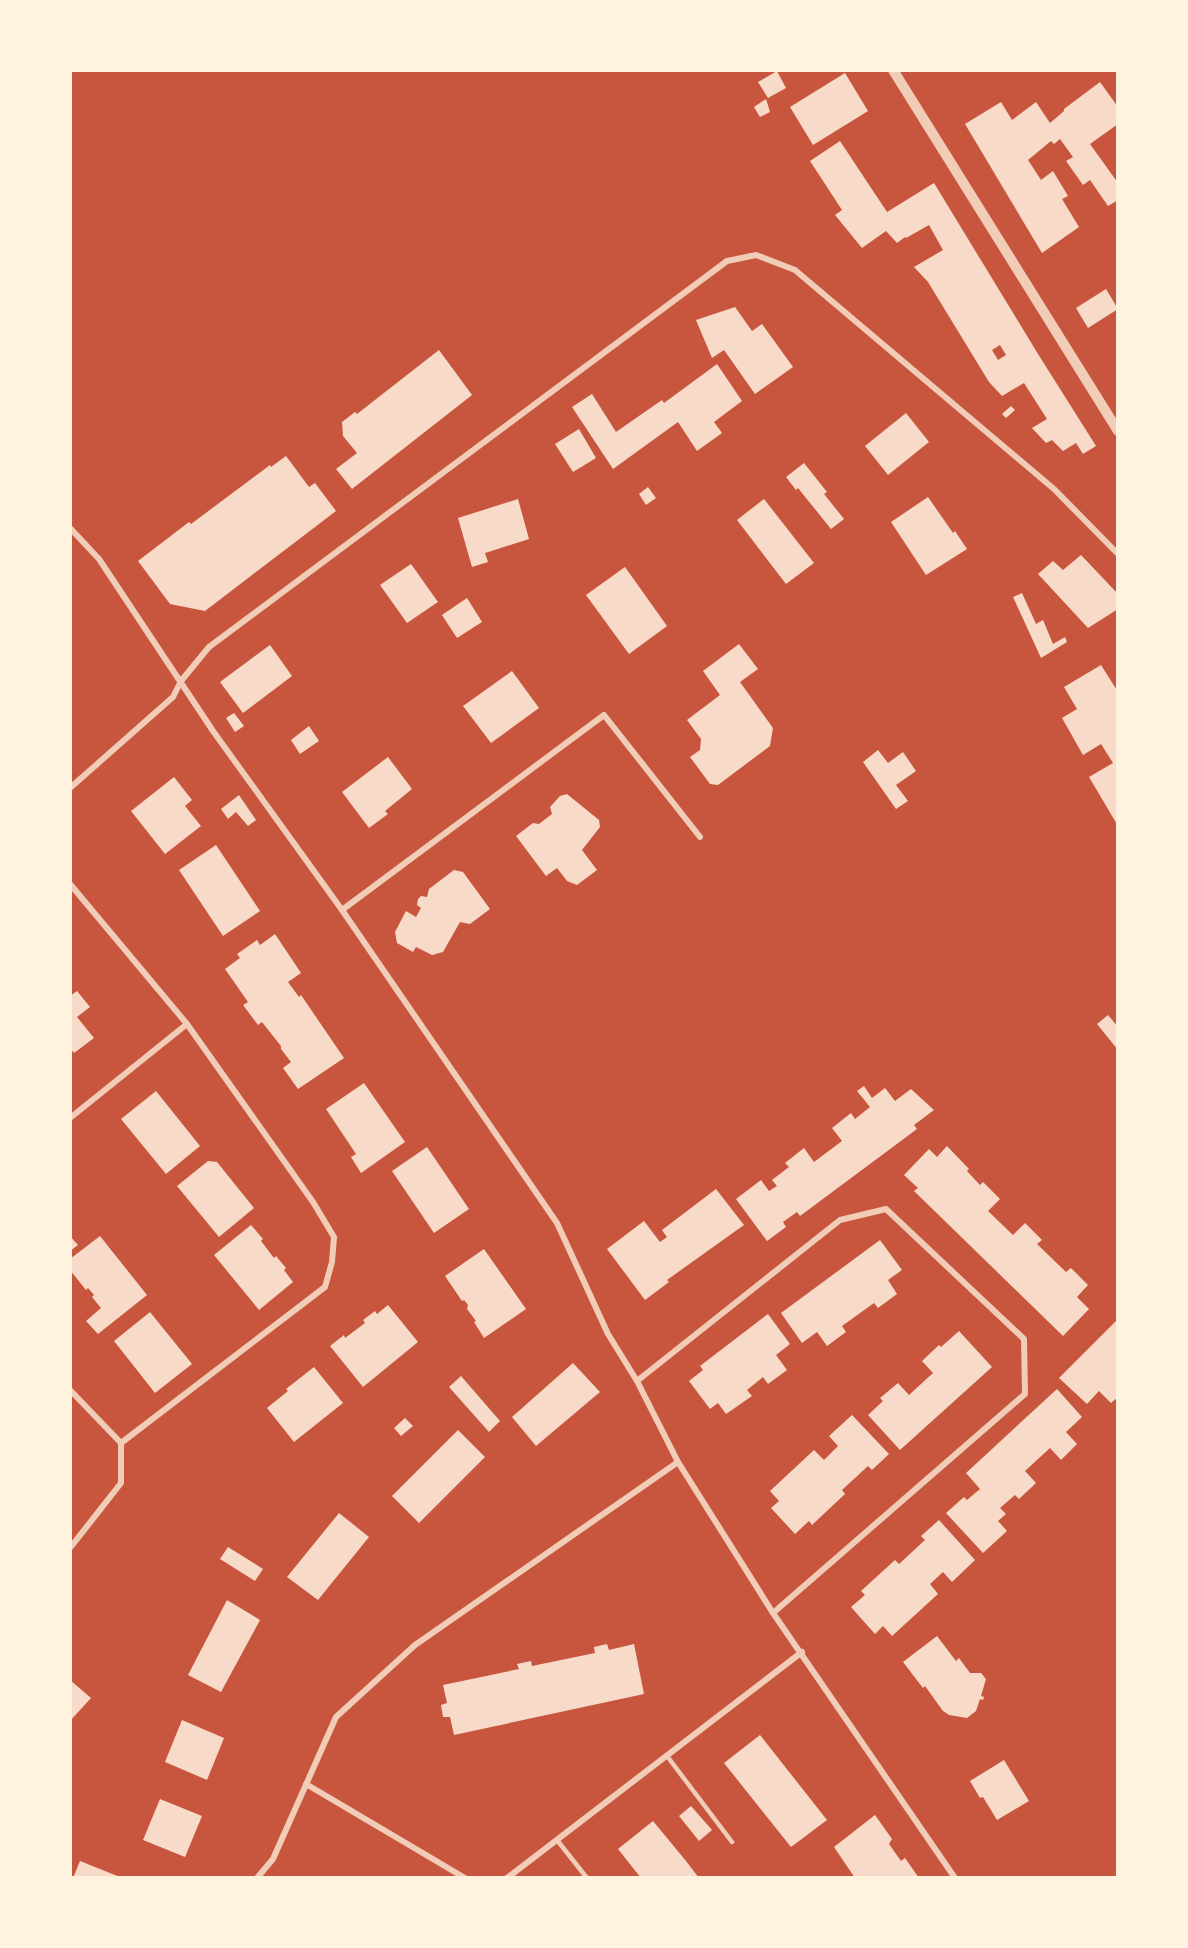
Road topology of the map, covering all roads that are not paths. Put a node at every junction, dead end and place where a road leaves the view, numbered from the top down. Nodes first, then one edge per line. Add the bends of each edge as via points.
1 (893, 70) edge
2 (1118, 431) edge
3 (70, 528) edge
4 (1118, 554) edge
5 (181, 681) junction
6 (70, 788) edge
7 (700, 837) dead end
8 (70, 884) edge
9 (342, 910) junction
10 (187, 1024) junction
11 (70, 1118) edge
12 (637, 1382) junction
13 (70, 1390) edge
14 (121, 1443) junction
15 (678, 1462) junction
16 (70, 1548) edge
17 (773, 1613) junction
18 (802, 1652) junction
19 (667, 1756) junction
20 (306, 1784) junction
21 (557, 1840) junction
22 (732, 1842) dead end
23 (257, 1878) edge
24 (465, 1878) edge
25 (507, 1878) edge
26 (587, 1878) edge
27 (955, 1878) edge

1 - 2 street
3 - 5 street via 99,560
4 - 5 street via 1054,489 795,270 756,255 727,261 209,647
5 - 6 street via 173,697
5 - 9 street
7 - 9 street via 604,715
8 - 10 street
9 - 12 street via 556,1223 608,1334
10 - 11 street
10 - 14 street via 314,1202 334,1237 332,1262 325,1287
12 - 15 street
12 - 17 street via 840,1220 886,1209 1024,1338 1025,1394
13 - 14 street
14 - 16 street via 121,1483
15 - 17 street
15 - 20 street via 415,1645 336,1717
17 - 18 street
18 - 19 street
18 - 27 street
19 - 21 street
19 - 22 lane
20 - 23 street via 273,1859
20 - 24 street
21 - 25 street
21 - 26 lane

